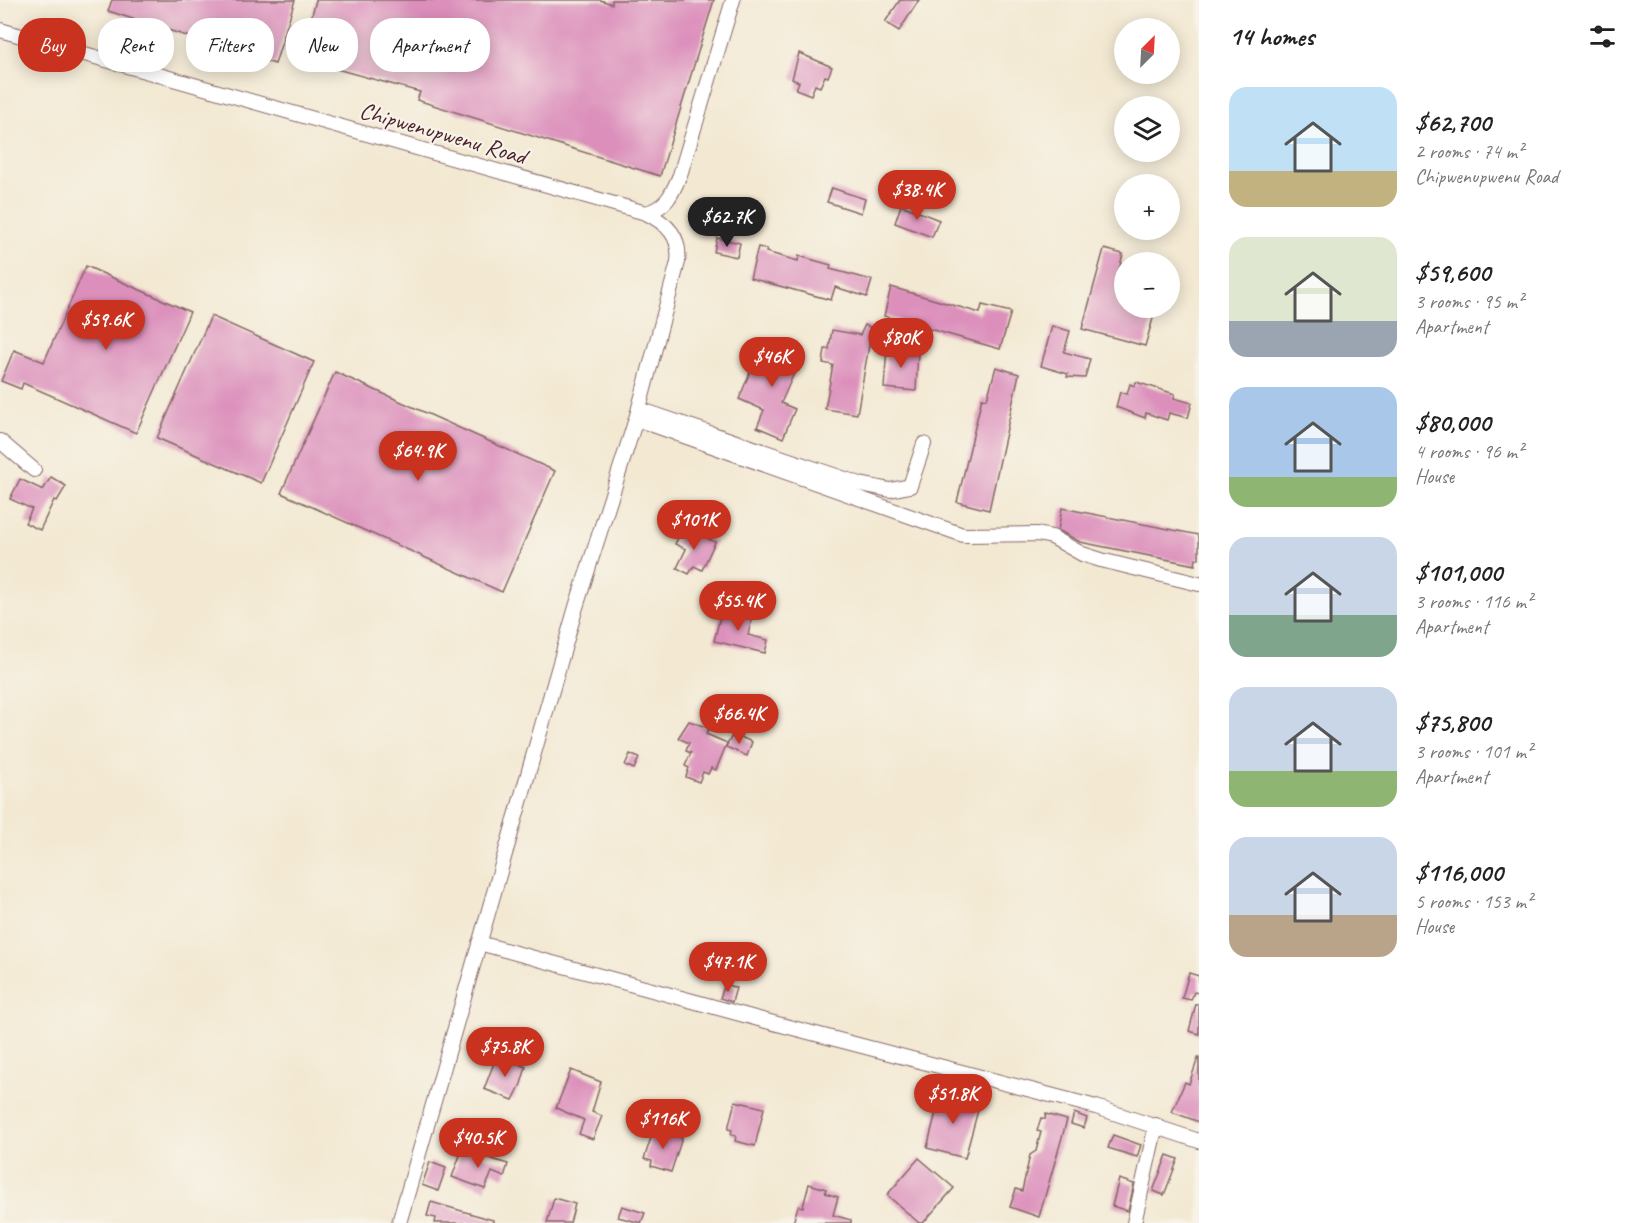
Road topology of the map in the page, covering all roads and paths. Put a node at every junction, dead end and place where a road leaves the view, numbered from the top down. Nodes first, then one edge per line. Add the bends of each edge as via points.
1 (733, 0) edge
2 (0, 30) edge
3 (646, 213) junction
4 (637, 414) junction
5 (0, 441) edge
6 (924, 444) dead end
7 (34, 470) dead end
8 (1199, 584) edge
9 (478, 943) junction
10 (1156, 1125) junction
11 (1199, 1141) edge
12 (399, 1223) edge
13 (1134, 1223) edge

1 - 3 street via 680,175 662,207
2 - 3 street, Chipwenupwenu Road
3 - 4 street, Chipwenupwenu Road via 668,226 679,250
4 - 6 street via 890,490 910,486
4 - 8 street via 963,535 1052,537 1101,560
4 - 9 street, Chipwenupwenu Road
5 - 7 street
9 - 10 street
9 - 12 street, Chipwenupwenu Road
10 - 11 street
10 - 13 street

